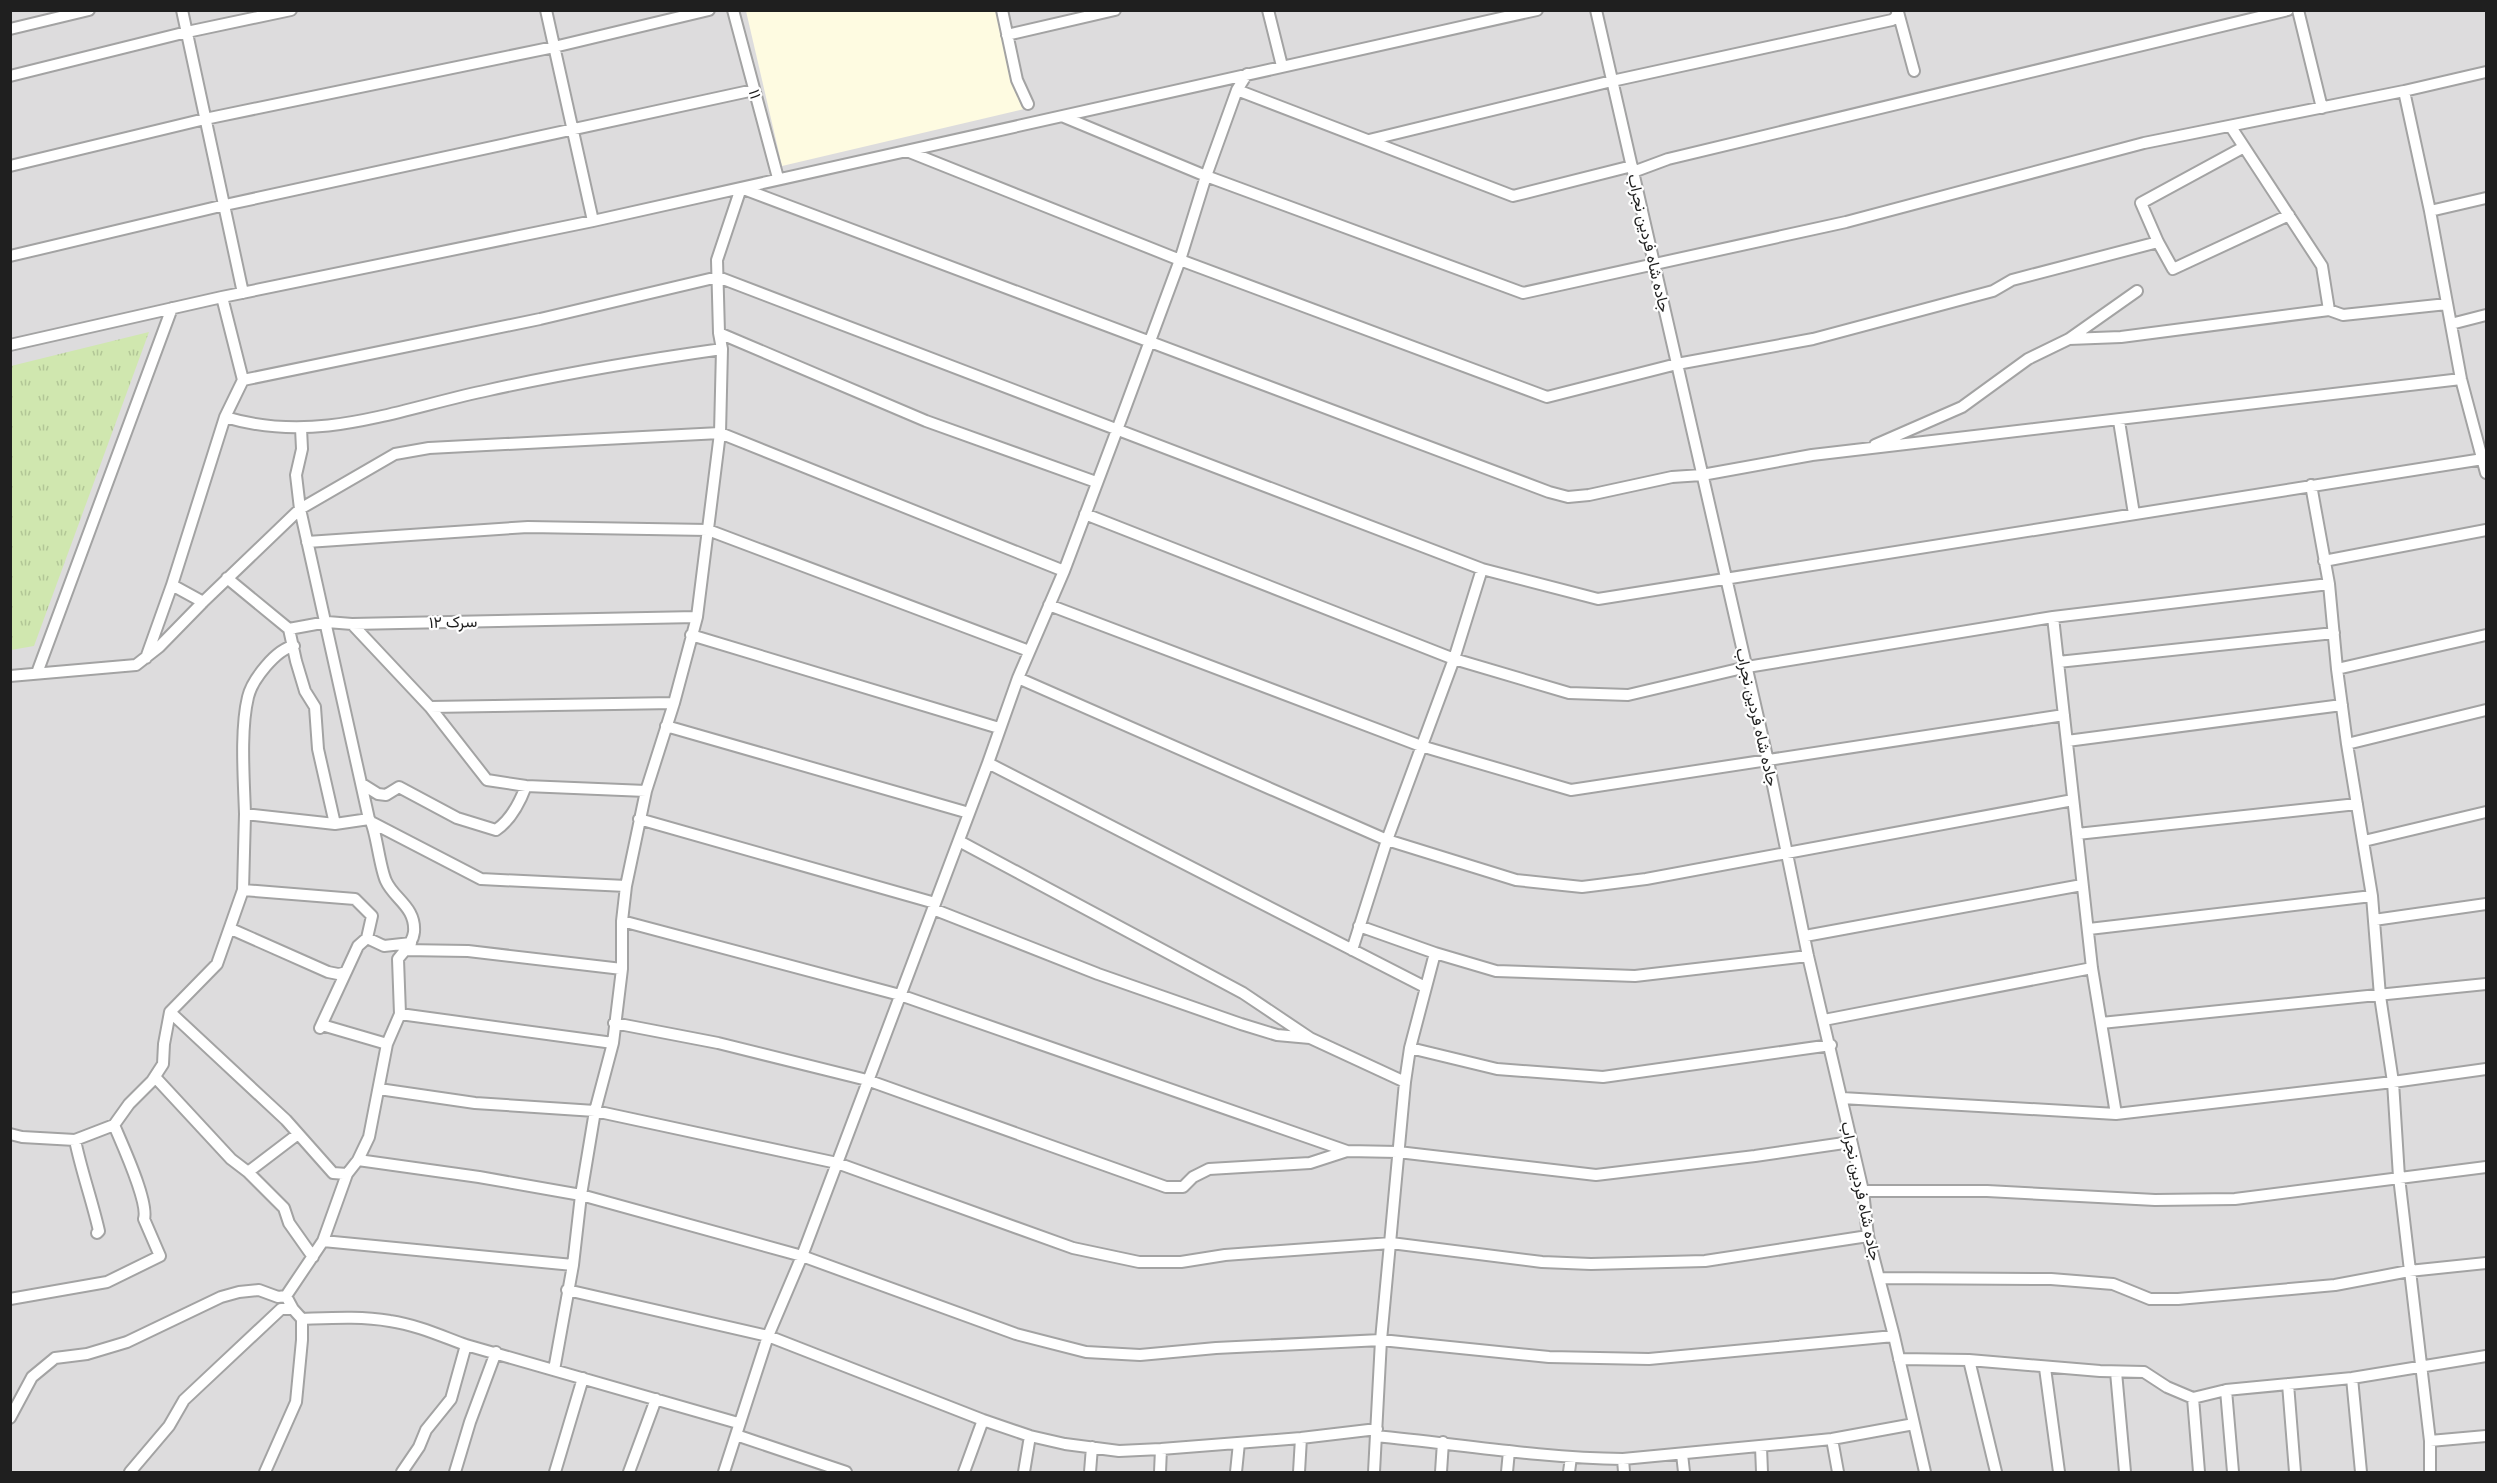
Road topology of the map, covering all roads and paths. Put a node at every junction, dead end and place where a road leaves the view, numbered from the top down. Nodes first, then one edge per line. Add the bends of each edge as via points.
1 (89, 10) edge
2 (182, 10) edge
3 (291, 10) edge
4 (546, 10) edge
5 (709, 10) edge
6 (733, 10) edge
7 (1002, 10) edge
8 (1115, 10) edge
9 (1268, 10) edge
10 (1537, 10) edge
11 (1596, 10) edge
12 (2288, 10) edge
13 (2298, 10) edge
14 (1898, 11) edge
15 (10, 29) edge
16 (187, 32) junction
17 (1007, 35) junction
18 (554, 46) junction
19 (1282, 66) junction
20 (1914, 71) dead end
21 (2487, 72) edge
22 (1247, 74) junction
23 (10, 76) edge
24 (1612, 81) junction
25 (754, 90) junction
26 (1237, 90) junction
27 (2404, 91) junction
28 (1028, 104) dead end
29 (2322, 108) junction
30 (1064, 117) junction
31 (205, 118) junction
32 (2231, 127) junction
33 (573, 130) junction
34 (1368, 140) junction
35 (2244, 147) junction
36 (906, 151) junction
37 (10, 166) edge
38 (1632, 169) junction
39 (1206, 176) junction
40 (778, 178) junction
41 (741, 188) junction
42 (2487, 198) edge
43 (225, 206) junction
44 (2430, 211) junction
45 (2289, 215) junction
46 (593, 221) junction
47 (2158, 242) junction
48 (10, 256) edge
49 (1180, 260) junction
50 (1654, 264) junction
51 (718, 278) junction
52 (2137, 291) dead end
53 (243, 293) junction
54 (222, 297) junction
55 (2447, 304) junction
56 (172, 308) junction
57 (2329, 310) junction
58 (2487, 315) edge
59 (2451, 324) junction
60 (719, 333) junction
61 (2069, 339) junction
62 (1150, 343) junction
63 (10, 345) edge
64 (722, 349) junction
65 (1677, 364) junction
66 (2461, 379) junction
67 (243, 380) junction
68 (225, 417) junction
69 (2119, 421) junction
70 (301, 428) junction
71 (2481, 429) edge
72 (1117, 430) junction
73 (720, 433) junction
74 (1863, 450) junction
75 (2483, 459) junction
76 (2487, 473) edge
77 (1702, 475) junction
78 (1096, 482) junction
79 (2311, 484) junction
80 (300, 510) junction
81 (1085, 514) junction
82 (2134, 514) junction
83 (708, 530) junction
84 (2487, 530) edge
85 (307, 542) junction
86 (2324, 561) junction
87 (1482, 569) junction
88 (1064, 572) junction
89 (1726, 577) junction
90 (227, 578) junction
91 (2329, 584) junction
92 (172, 585) junction
93 (203, 602) junction
94 (1049, 605) junction
95 (697, 617) junction
96 (2053, 617) junction
97 (327, 622) junction
98 (352, 624) junction
99 (289, 629) junction
100 (2334, 633) junction
101 (691, 634) junction
102 (2487, 635) edge
103 (294, 646) junction
104 (1029, 651) junction
105 (146, 658) junction
106 (1454, 659) junction
107 (2058, 662) junction
108 (1747, 667) junction
109 (2337, 669) junction
110 (37, 673) junction
111 (10, 676) edge
112 (1018, 678) junction
113 (674, 703) junction
114 (2342, 705) junction
115 (430, 707) junction
116 (2487, 711) edge
117 (2064, 715) junction
118 (666, 726) junction
119 (999, 728) junction
120 (2067, 741) junction
121 (2347, 744) junction
122 (1421, 746) junction
123 (1768, 761) junction
124 (988, 763) junction
125 (362, 784) junction
126 (526, 786) junction
127 (646, 791) junction
128 (2073, 800) junction
129 (2357, 804) junction
130 (2487, 812) edge
131 (969, 813) junction
132 (245, 814) junction
133 (639, 819) junction
134 (371, 821) junction
135 (335, 824) junction
136 (2077, 834) junction
137 (1387, 840) junction
138 (958, 841) junction
139 (2364, 842) junction
140 (1786, 853) junction
141 (2082, 885) junction
142 (626, 886) junction
143 (243, 890) junction
144 (2372, 896) junction
145 (2487, 904) edge
146 (934, 906) junction
147 (2374, 920) junction
148 (622, 921) junction
149 (1359, 926) junction
150 (231, 929) junction
151 (2089, 929) junction
152 (1805, 936) junction
153 (367, 939) junction
154 (408, 946) junction
155 (1352, 950) junction
156 (1435, 954) junction
157 (1808, 956) junction
158 (2092, 968) junction
159 (622, 969) junction
160 (346, 972) junction
161 (2487, 984) edge
162 (1425, 987) junction
163 (900, 995) junction
164 (2380, 996) junction
165 (170, 1012) junction
166 (400, 1014) junction
167 (1824, 1020) junction
168 (615, 1023) junction
169 (2101, 1023) junction
170 (1310, 1038) junction
171 (614, 1043) junction
172 (387, 1044) junction
173 (1831, 1046) junction
174 (1410, 1048) junction
175 (2487, 1069) edge
176 (155, 1077) junction
177 (867, 1080) junction
178 (1405, 1082) junction
179 (2393, 1082) junction
180 (379, 1089) junction
181 (1842, 1098) junction
182 (595, 1112) junction
183 (2116, 1114) junction
184 (114, 1125) junction
185 (10, 1134) edge
186 (298, 1134) junction
187 (75, 1140) junction
188 (1851, 1142) junction
189 (1347, 1151) junction
190 (1398, 1152) junction
191 (358, 1160) junction
192 (837, 1163) junction
193 (2487, 1167) edge
194 (248, 1172) junction
195 (347, 1174) junction
196 (2399, 1177) junction
197 (1863, 1191) junction
198 (581, 1195) junction
199 (97, 1233) dead end
200 (1868, 1236) junction
201 (323, 1241) junction
202 (1391, 1243) junction
203 (802, 1256) junction
204 (313, 1257) junction
205 (2487, 1263) edge
206 (573, 1265) junction
207 (2409, 1271) junction
208 (1880, 1278) junction
209 (567, 1290) junction
210 (286, 1296) junction
211 (10, 1299) edge
212 (293, 1309) junction
213 (302, 1319) junction
214 (768, 1336) junction
215 (1894, 1336) junction
216 (1381, 1340) junction
217 (466, 1346) junction
218 (496, 1353) junction
219 (2487, 1356) edge
220 (1899, 1359) junction
221 (1969, 1360) junction
222 (2420, 1365) junction
223 (2044, 1368) junction
224 (554, 1370) junction
225 (2116, 1372) junction
226 (583, 1378) junction
227 (2352, 1378) junction
228 (2288, 1384) junction
229 (2226, 1390) junction
230 (2193, 1398) junction
231 (656, 1400) junction
232 (10, 1418) edge
233 (983, 1420) junction
234 (738, 1423) junction
235 (1914, 1424) junction
236 (1376, 1432) junction
237 (736, 1435) junction
238 (1030, 1436) junction
239 (2487, 1436) edge
240 (1301, 1438) junction
241 (1832, 1439) junction
242 (2430, 1441) junction
243 (1443, 1442) junction
244 (1239, 1443) junction
245 (1092, 1447) junction
246 (1761, 1447) junction
247 (1161, 1449) junction
248 (1509, 1451) junction
249 (1682, 1454) junction
250 (1570, 1456) junction
251 (1623, 1459) junction
252 (130, 1473) edge
253 (265, 1473) edge
254 (402, 1473) edge
255 (455, 1473) edge
256 (555, 1473) edge
257 (628, 1473) edge
258 (724, 1473) edge
259 (846, 1473) edge
260 (964, 1473) edge
261 (1024, 1473) edge
262 (1090, 1473) edge
263 (1160, 1473) edge
264 (1236, 1473) edge
265 (1299, 1473) edge
266 (1374, 1473) edge
267 (1441, 1473) edge
268 (1507, 1473) edge
269 (1569, 1473) edge
270 (1624, 1473) edge
271 (1684, 1473) edge
272 (1762, 1473) edge
273 (1838, 1473) edge
274 (1925, 1473) edge
275 (1996, 1473) edge
276 (2059, 1473) edge
277 (2125, 1473) edge
278 (2199, 1473) edge
279 (2233, 1473) edge
280 (2295, 1473) edge
281 (2361, 1473) edge
282 (2430, 1473) edge

1 - 15 street
2 - 16 street
3 - 16 street
4 - 18 street
5 - 18 street
6 - 25 street, ۱۱
7 - 17 street
8 - 17 street
9 - 19 street
10 - 19 street
11 - 24 street, جاده شاه فردین نجراب
12 - 38 street
13 - 29 street
14 - 20 street
14 - 24 street via 1892,20
16 - 23 street
16 - 31 street
17 - 28 street via 1017,80
18 - 31 street
18 - 33 street
19 - 22 street
21 - 27 street
22 - 26 street
22 - 30 street
24 - 34 street
24 - 38 street, جاده شاه فردین نجراب
25 - 33 street
25 - 40 street, ۱۱
26 - 34 street
26 - 39 street
27 - 29 street
27 - 44 street
29 - 32 street
30 - 36 street
30 - 39 street
31 - 37 street
31 - 43 street
32 - 35 street
32 - 50 street via 2144,143 1846,222
33 - 43 street
33 - 46 street
34 - 38 street via 1513,196
35 - 45 street
35 - 47 street via 2141,203
36 - 40 street
36 - 49 street
38 - 50 street, جاده شاه فردین نجراب
39 - 49 street
39 - 50 street via 1523,293
40 - 41 street
41 - 46 street
41 - 51 street via 717,260
41 - 62 street
42 - 44 street
43 - 48 street
43 - 53 street
44 - 55 street
45 - 47 street via 2174,269
45 - 57 street via 2322,266
46 - 53 street
47 - 65 street via 2012,280 1992,291 1814,339
49 - 62 street
49 - 65 street via 1547,397
50 - 65 street, جاده شاه فردین نجراب
51 - 60 street
51 - 67 street
51 - 72 street
52 - 61 street
53 - 54 street
54 - 56 street
54 - 67 street
55 - 57 street via 2343,315
55 - 59 street
56 - 63 street
56 - 110 street
57 - 61 street via 2121,337
58 - 59 street
59 - 66 street
60 - 64 street
60 - 78 street via 926,421
61 - 74 street via 2028,359 1962,407
62 - 72 street
62 - 77 street via 1568,497
64 - 70 street via 498,388 329,427
64 - 73 street
65 - 77 street, جاده شاه فردین نجراب
66 - 69 street
66 - 71 street
67 - 68 street
68 - 70 street via 254,426
68 - 92 street
69 - 74 street
69 - 82 street
70 - 80 street via 302,449 296,476
71 - 75 street
72 - 78 street
72 - 87 street
73 - 80 street via 429,448 395,454
73 - 83 street
73 - 88 street
74 - 77 street
75 - 76 street
75 - 79 street
77 - 89 street, جاده شاه فردین نجراب
78 - 81 street
79 - 82 street
79 - 86 street
80 - 85 street
80 - 90 street
81 - 88 street
81 - 106 street
82 - 89 street
83 - 85 street via 528,527
83 - 95 street
83 - 104 street
84 - 86 street
85 - 97 street
86 - 91 street
87 - 89 street via 1598,599
87 - 106 street
88 - 94 street
89 - 108 street, جاده شاه فردین نجراب
90 - 93 street
90 - 99 street
91 - 96 street
91 - 100 street
92 - 93 street
92 - 105 street
93 - 105 street
94 - 104 street
94 - 122 street
95 - 98 street, سرک ۱۲
95 - 101 street
96 - 107 street
96 - 108 street
97 - 98 street, سرک ۱۲
97 - 99 street, سرک ۱۲
97 - 125 street
98 - 115 street
99 - 103 street
100 - 107 street
100 - 109 street
101 - 113 street
101 - 119 street
102 - 109 street
103 - 132 street via 272,659 248,695
103 - 135 street via 305,691 315,707 318,749
104 - 112 street
105 - 110 street via 136,665
106 - 108 street via 1569,693 1628,695
106 - 122 street
107 - 117 street
108 - 123 street, جاده شاه فردین نجراب
109 - 114 street
110 - 111 street
112 - 119 street
112 - 137 street
113 - 115 street
113 - 118 street
114 - 120 street
114 - 121 street
115 - 126 street via 487,780
116 - 121 street
117 - 120 street
117 - 123 street
118 - 127 street
118 - 131 street
119 - 124 street
120 - 128 street
121 - 129 street
122 - 123 street via 1571,790
122 - 137 street
123 - 140 street, جاده شاه فردین نجراب
124 - 131 street
124 - 155 street
125 - 126 street via 378,795 399,787 457,818 496,830 521,800
125 - 134 street
126 - 127 street
127 - 133 street
128 - 136 street
128 - 140 street
129 - 136 street
129 - 139 street
130 - 139 street
131 - 138 street
132 - 135 street
132 - 143 street
133 - 142 street
133 - 146 street
134 - 135 street
134 - 142 street via 482,879
134 - 154 street via 386,883 407,906 414,931
136 - 141 street
137 - 140 street via 1516,880 1582,886 1646,879
137 - 149 street
138 - 146 street
138 - 170 street via 1243,993
139 - 144 street
140 - 152 street, جاده شاه فردین نجراب
141 - 151 street
141 - 152 street
142 - 148 street
143 - 150 street
143 - 153 street via 355,899 372,916
144 - 147 street
144 - 151 street
145 - 147 street
146 - 163 street
146 - 170 street via 1098,974 1277,1035
147 - 164 street
148 - 159 street
148 - 163 street
149 - 155 street
149 - 156 street
150 - 160 street via 328,972
150 - 165 street via 217,964
151 - 158 street
152 - 157 street, جاده شاه فردین نجراب
153 - 154 street via 384,946
153 - 160 street via 358,946
154 - 159 street
154 - 166 street via 398,959
155 - 162 street
156 - 157 street via 1496,971 1635,976
156 - 162 street
157 - 167 street, جاده شاه فردین نجراب
158 - 167 street
158 - 169 street
159 - 168 street
160 - 172 street via 321,1027
161 - 164 street
162 - 174 street
163 - 177 street
163 - 189 street
164 - 169 street
164 - 179 street
165 - 176 street via 163,1064
165 - 186 street
166 - 171 street
166 - 172 street
167 - 173 street, جاده شاه فردین نجراب
168 - 171 street
168 - 177 street via 718,1043
169 - 183 street
170 - 178 street
171 - 182 street
172 - 180 street
173 - 174 street via 1604,1077 1497,1069
173 - 181 street, جاده شاه فردین نجراب
174 - 178 street
175 - 179 street
176 - 184 street
176 - 194 street via 231,1159
177 - 189 street via 1166,1187 1183,1187 1209,1169 1310,1163
177 - 192 street
178 - 190 street
179 - 183 street
179 - 196 street
180 - 182 street via 475,1103
180 - 191 street via 369,1137
181 - 183 street
181 - 188 street, جاده شاه فردین نجراب
182 - 192 street
182 - 198 street
184 - 187 street
184 - 211 street via 133,1171 146,1212 144,1219 159,1256 107,1282
185 - 187 street
186 - 194 street
186 - 195 street via 333,1173
187 - 199 street
188 - 190 street via 1596,1175
188 - 197 street, جاده شاه فردین نجراب
189 - 190 street
190 - 202 street
191 - 195 street
191 - 198 street
192 - 202 street via 1073,1248 1139,1262 1181,1262 1225,1255
192 - 203 street
193 - 196 street
194 - 204 street via 284,1208 289,1223
195 - 201 street
196 - 197 street via 2235,1199
196 - 207 street
197 - 200 street, جاده شاه فردین نجراب
198 - 203 street
198 - 206 street
200 - 202 street via 1705,1261 1591,1264 1542,1262
200 - 208 street, جاده شاه فردین نجراب
201 - 204 street
201 - 206 street
202 - 216 street
203 - 214 street
203 - 216 street via 1016,1334 1086,1352 1140,1355
204 - 210 street
205 - 207 street
206 - 209 street
207 - 208 street via 2335,1286 2178,1299 2150,1299 2113,1284 2051,1279
207 - 222 street
208 - 215 street, جاده شاه فردین نجراب
209 - 214 street
209 - 224 street
210 - 212 street
210 - 232 street via 259,1290 230,1294 127,1342 87,1354 55,1358 32,1377
212 - 213 street
212 - 252 street via 280,1309 184,1400 169,1426
213 - 217 street via 390,1321 427,1330
213 - 253 street via 296,1402
214 - 233 street
214 - 234 street
215 - 216 street via 1649,1359 1549,1357
215 - 220 street, جاده شاه فردین نجراب
216 - 236 street
217 - 218 street
217 - 254 street via 451,1399 426,1430
218 - 224 street
218 - 255 street
219 - 222 street
220 - 221 street
220 - 235 street, جاده شاه فردین نجراب
221 - 223 street
221 - 275 street
222 - 227 street
222 - 242 street
223 - 225 street
223 - 276 street
224 - 226 street
225 - 230 street via 2144,1372
225 - 277 street
226 - 231 street
226 - 256 street
227 - 228 street
227 - 281 street
228 - 229 street
228 - 280 street
229 - 230 street
229 - 279 street
230 - 278 street
231 - 234 street
231 - 257 street
233 - 238 street
233 - 260 street
234 - 237 street
235 - 241 street
235 - 274 street, جاده شاه فردین نجراب
236 - 240 street
236 - 243 street
236 - 266 street
237 - 258 street
237 - 259 street
238 - 245 street
238 - 261 street
239 - 242 street
240 - 244 street
240 - 265 street
241 - 246 street
241 - 273 street
242 - 282 street
243 - 248 street
243 - 267 street
244 - 247 street
244 - 264 street
245 - 247 street
245 - 262 street
246 - 249 street
246 - 272 street
247 - 263 street
248 - 250 street
248 - 268 street
249 - 251 street
249 - 271 street
250 - 251 street
250 - 269 street
251 - 270 street

